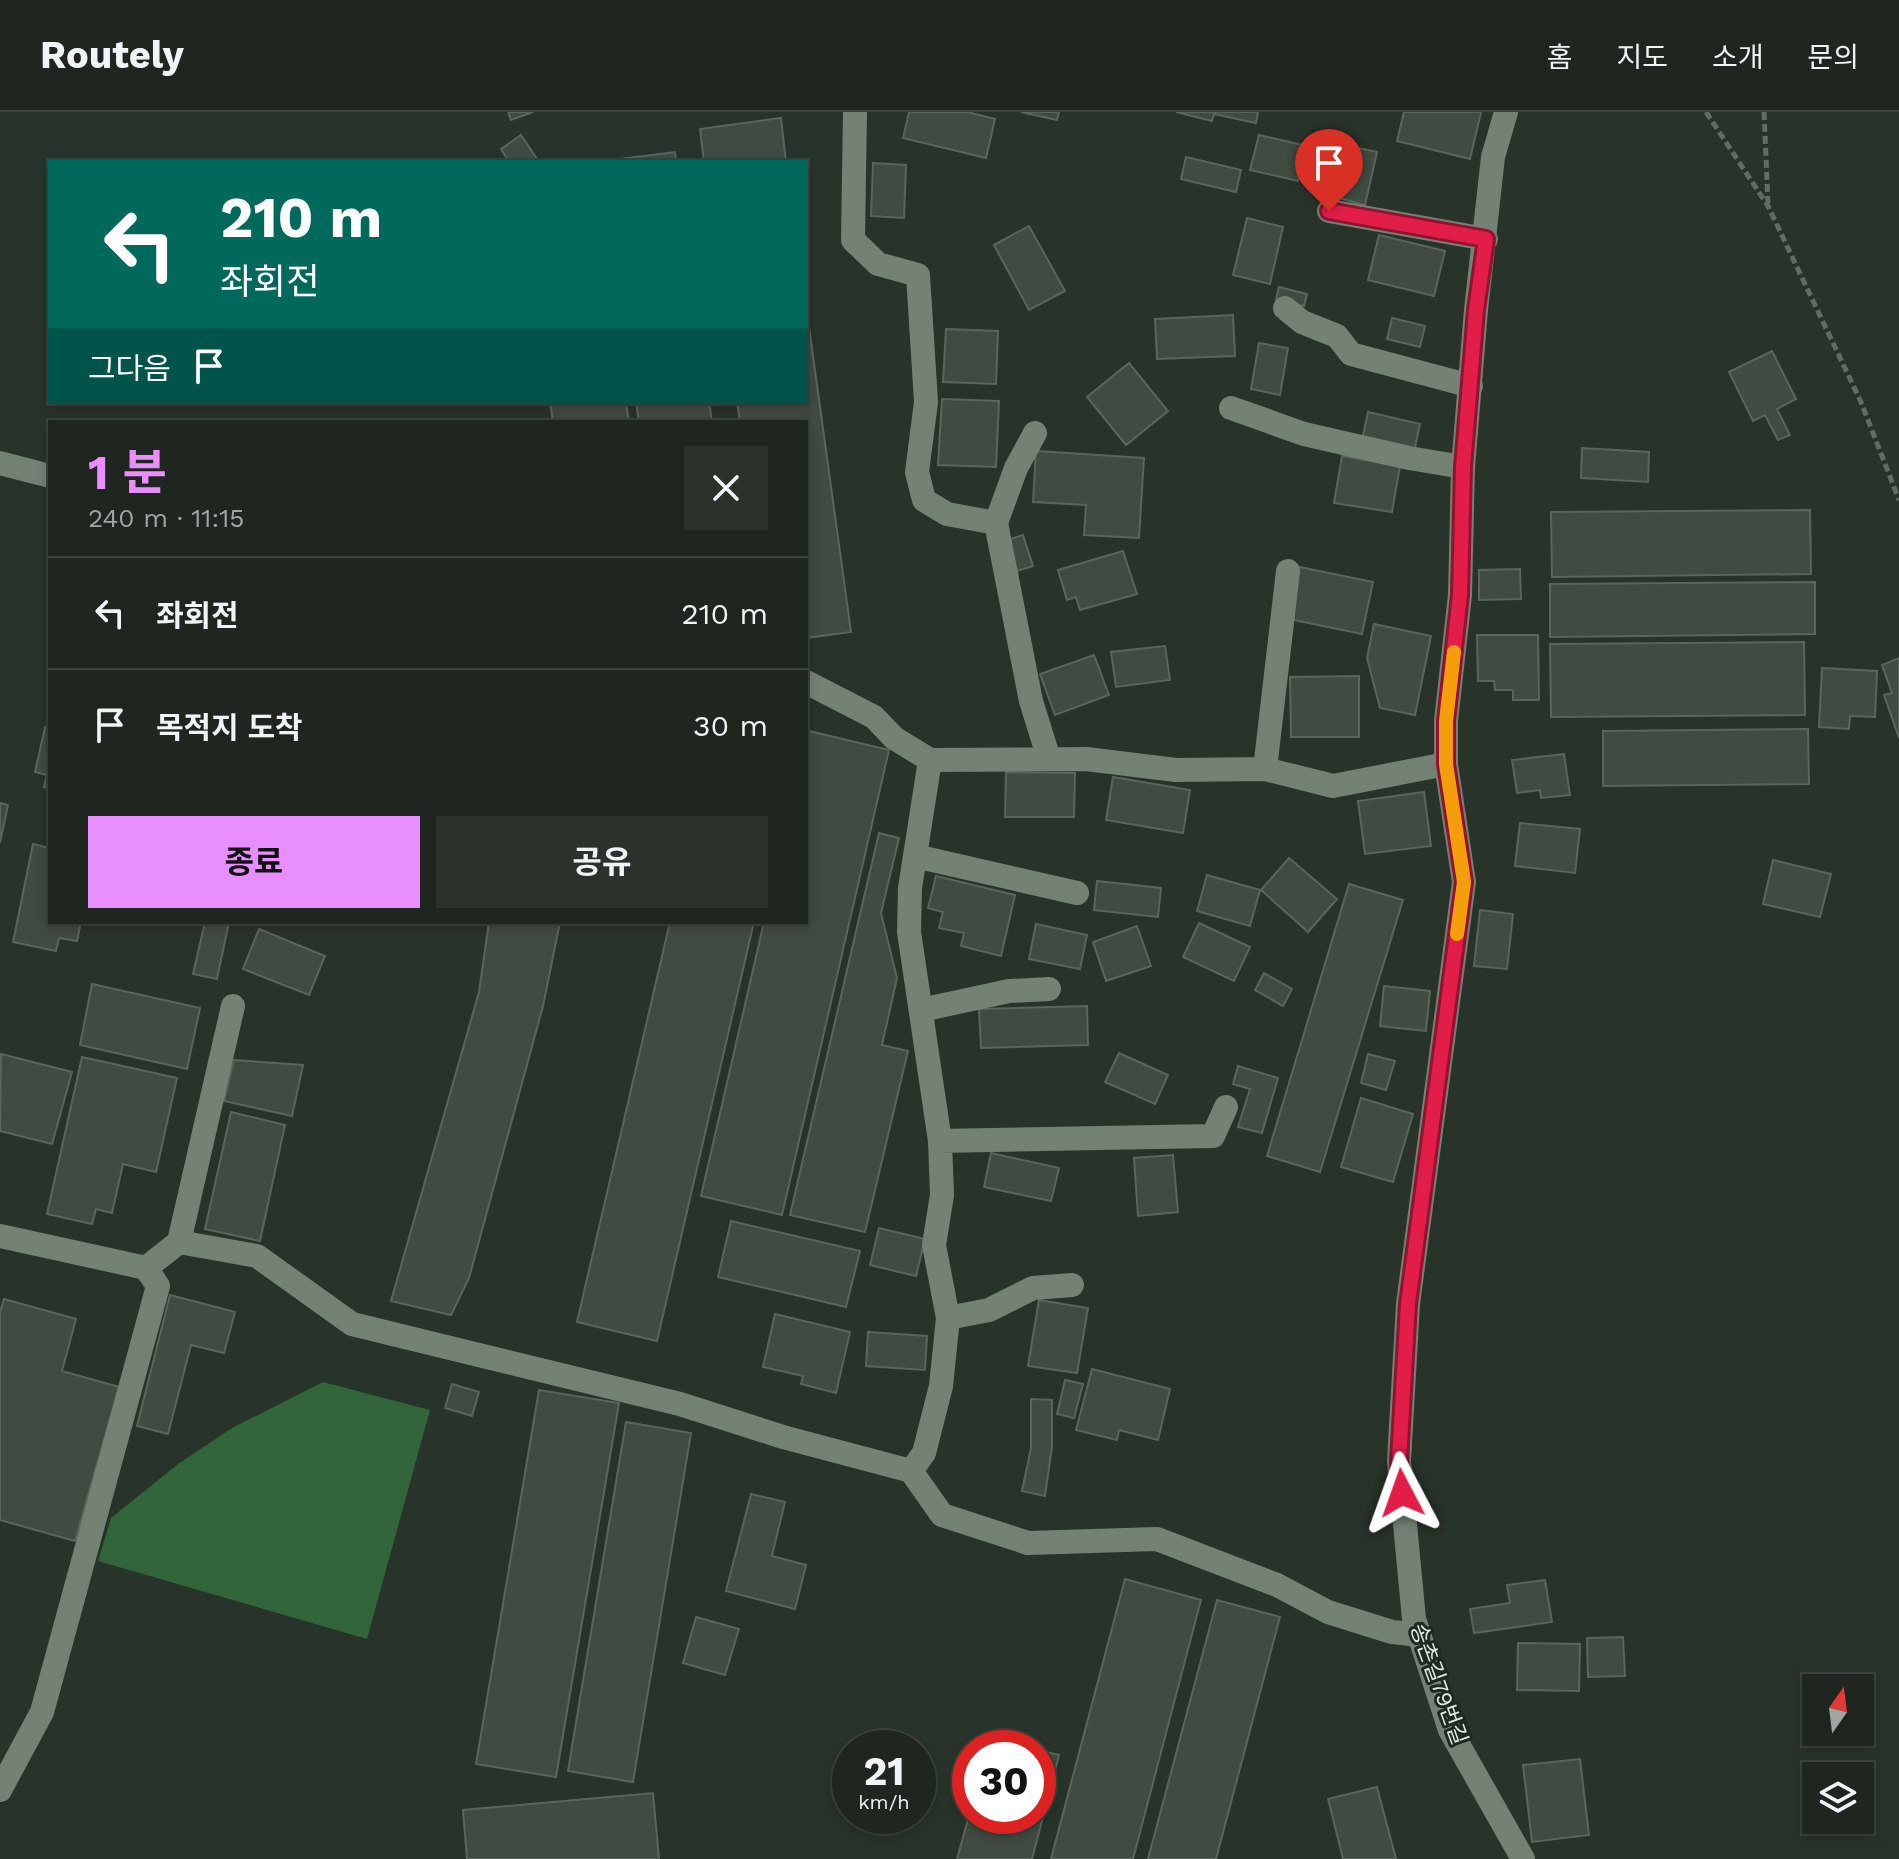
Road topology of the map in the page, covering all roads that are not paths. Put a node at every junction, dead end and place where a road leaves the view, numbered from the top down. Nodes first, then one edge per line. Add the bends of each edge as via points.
1 (855, 112) edge
2 (1506, 112) edge
3 (1329, 211) dead end
4 (1486, 239) junction
5 (1285, 308) dead end
6 (1471, 386) junction
7 (1231, 408) dead end
8 (1035, 433) dead end
9 (0, 463) edge
10 (1463, 467) junction
11 (48, 475) edge
12 (996, 523) junction
13 (1288, 571) dead end
14 (808, 683) edge
15 (1049, 759) junction
16 (930, 760) junction
17 (1446, 764) junction
18 (1265, 769) junction
19 (915, 856) junction
20 (1077, 893) dead end
21 (1049, 989) dead end
22 (233, 1006) dead end
23 (921, 1010) junction
24 (1226, 1107) dead end
25 (940, 1141) junction
26 (0, 1236) edge
27 (179, 1242) junction
28 (146, 1268) junction
29 (1072, 1285) dead end
30 (948, 1318) junction
31 (911, 1471) junction
32 (1420, 1635) junction
33 (0, 1790) edge
34 (1523, 1859) edge

1 - 12 street via 853,240 878,264 918,275 926,402 917,472 924,500 947,514
2 - 4 street, 송촌길79번길 via 1493,157
3 - 4 street
4 - 6 street, 송촌길79번길
5 - 6 street via 1302,322 1337,336 1351,354
6 - 10 street, 송촌길79번길
7 - 10 street via 1304,434
8 - 12 street
9 - 11 street
10 - 17 street, 송촌길79번길 via 1460,595
12 - 15 street via 1031,701
13 - 18 street
14 - 16 street via 874,717 894,738
15 - 16 street
15 - 18 street via 1176,770
16 - 19 street
17 - 18 street via 1333,786
17 - 32 street, 송촌길79번길 via 1464,882 1408,1304 1399,1461 1414,1619
19 - 20 street
19 - 23 street via 909,932
21 - 23 street via 1009,991
22 - 27 street
23 - 25 street
24 - 25 street via 1213,1136
25 - 30 street via 942,1195 934,1245
26 - 28 street
27 - 28 street
27 - 31 street via 257,1256 352,1324 680,1404
28 - 33 street via 158,1286 42,1712
29 - 30 street via 1033,1288 989,1310
30 - 31 street via 941,1386 924,1453
31 - 32 street via 942,1515 1028,1543 1157,1539 1277,1585 1328,1612
32 - 34 street, 송촌길79번길 via 1450,1730

